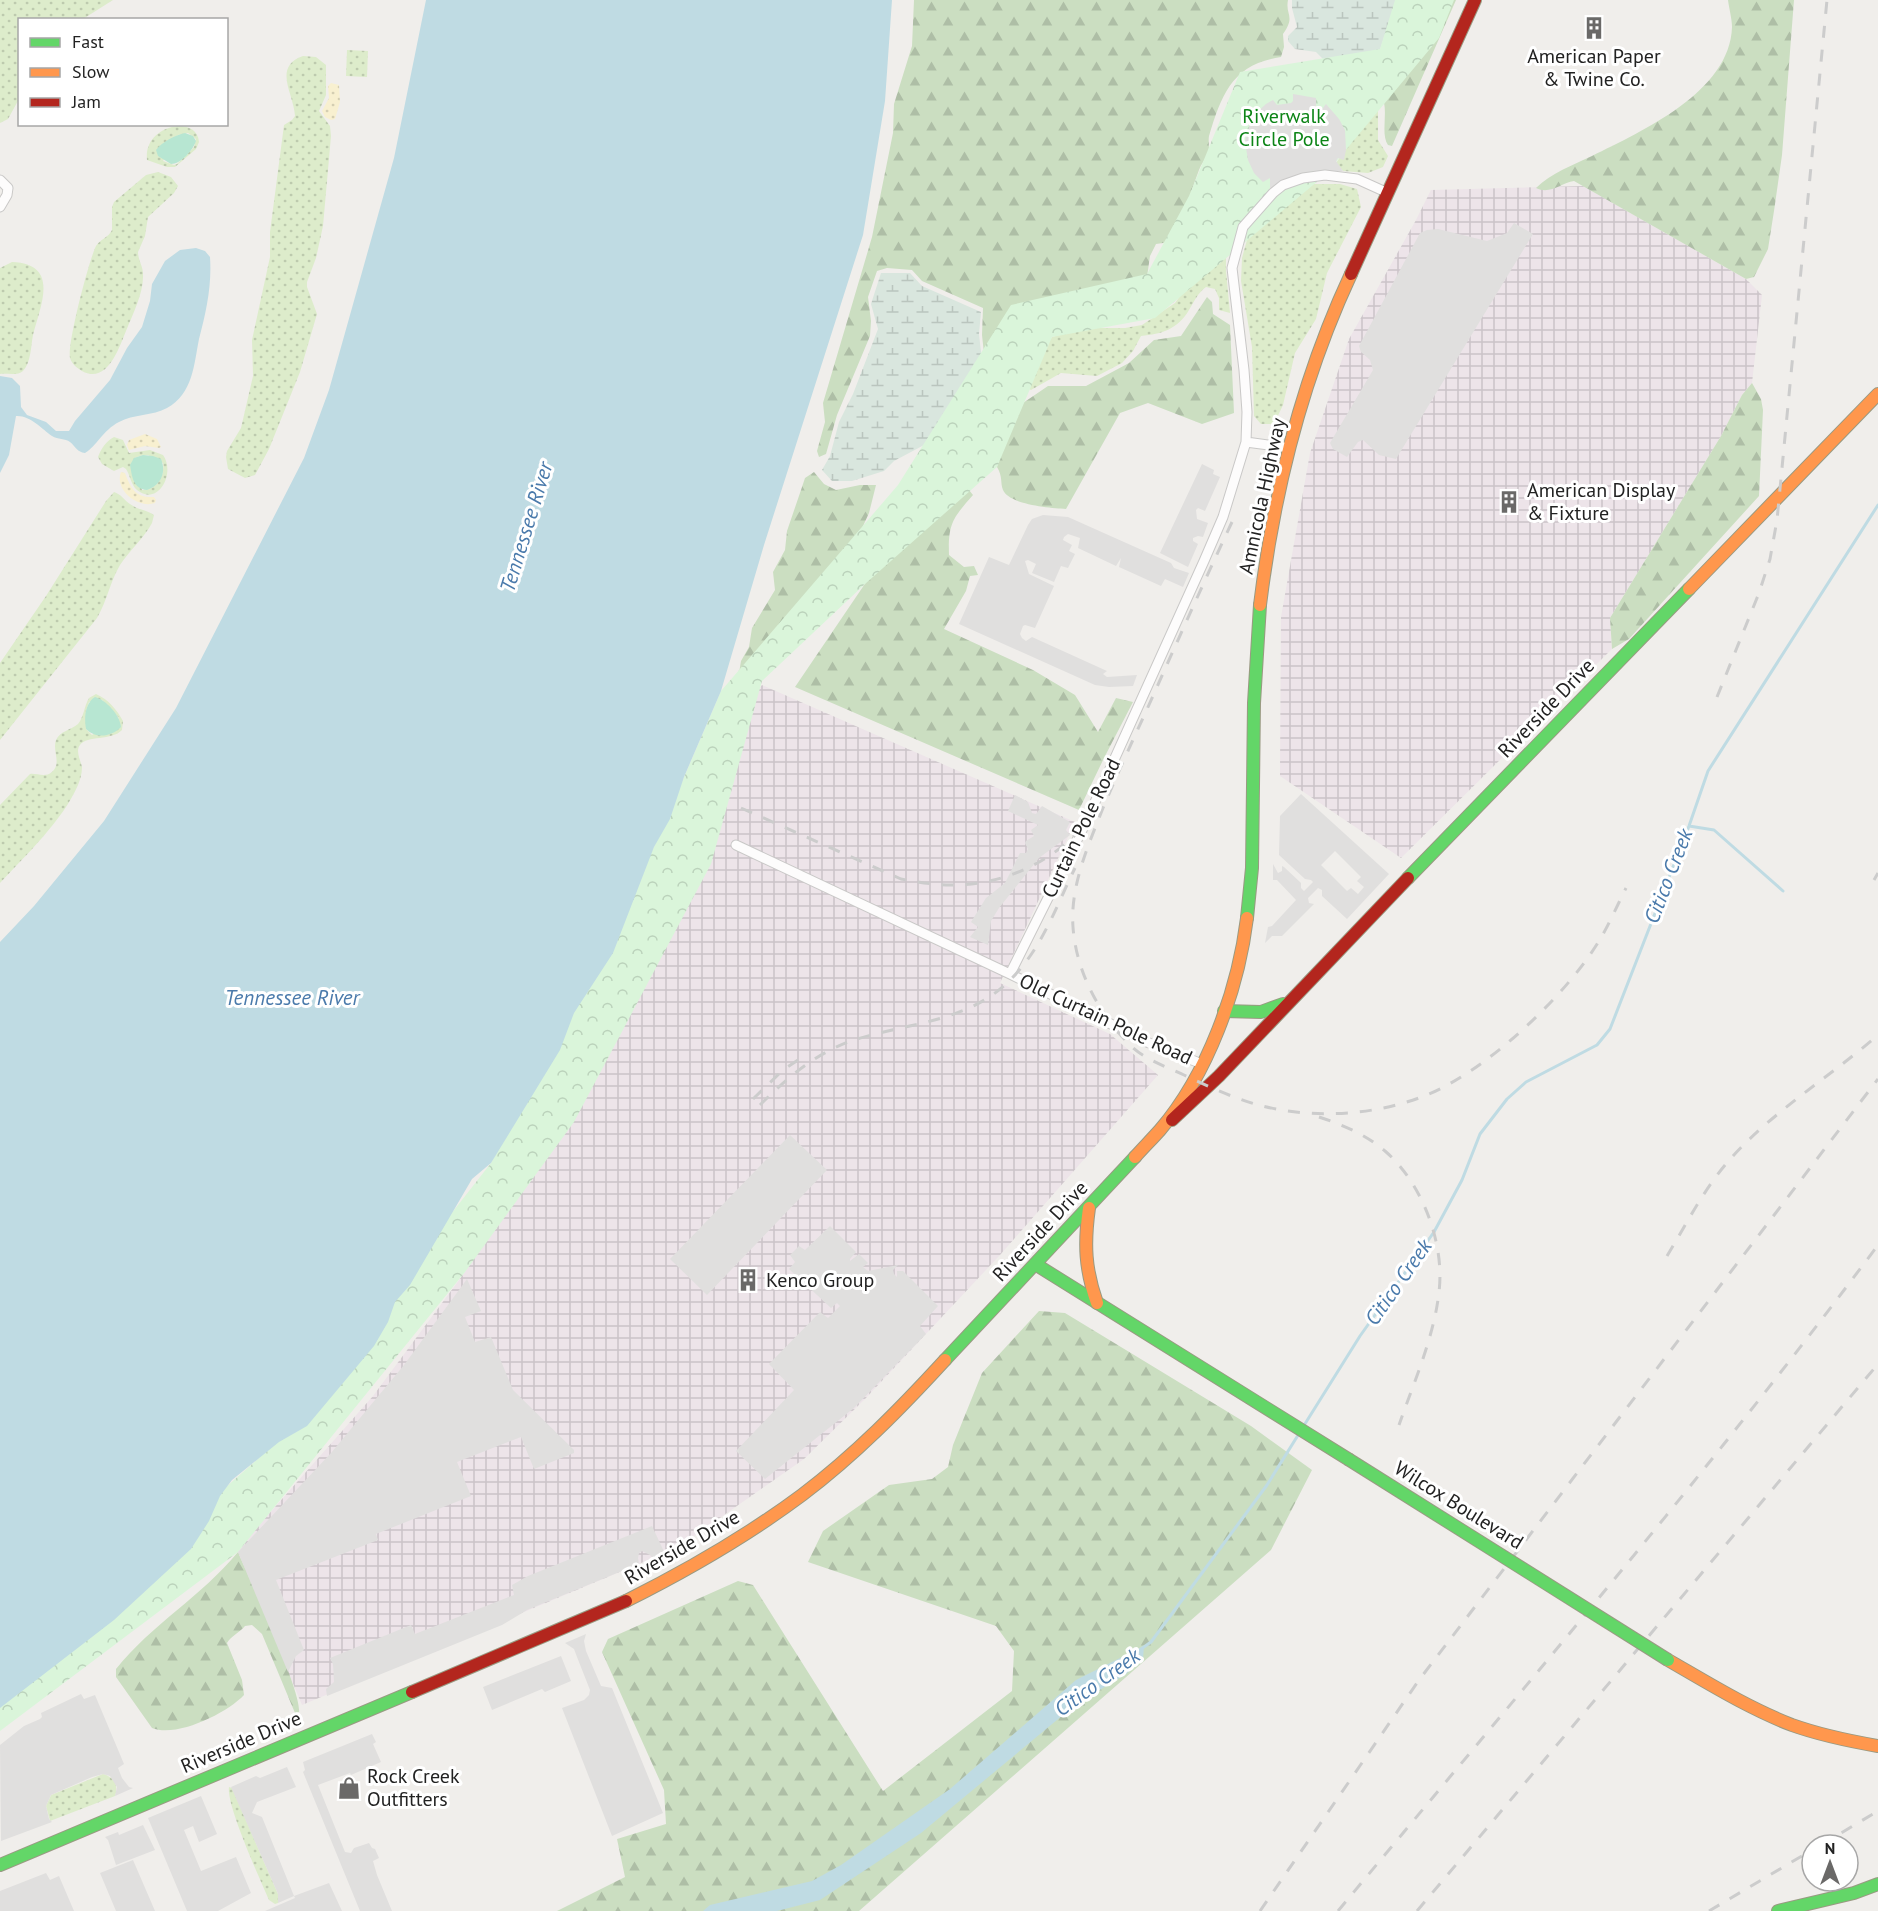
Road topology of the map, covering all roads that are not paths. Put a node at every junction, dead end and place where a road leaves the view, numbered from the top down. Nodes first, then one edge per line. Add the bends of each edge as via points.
1 (1475, 0) edge
2 (0, 180) edge
3 (1388, 193) junction
4 (0, 207) edge
5 (1878, 394) edge
6 (1246, 442) junction
7 (1290, 448) junction
8 (736, 845) dead end
9 (1010, 974) junction
10 (1287, 1003) junction
11 (1224, 1011) junction
12 (1216, 1031) joint
13 (1202, 1064) junction
14 (1161, 1129) junction
15 (1089, 1208) junction
16 (1035, 1264) junction
17 (1097, 1303) junction
18 (1878, 1746) edge
19 (0, 1865) edge
20 (1878, 1884) edge
21 (1778, 1911) edge

1 - 3 main road, Amnicola Highway
2 - 4 street via 8,192
3 - 6 street, Curtain Pole Road via 1357,179 1325,175 1303,178 1273,193 1243,227 1232,268 1244,370
3 - 7 main road, Amnicola Highway via 1334,314
5 - 10 main road, Riverside Drive
6 - 7 street
6 - 9 street, Curtain Pole Road via 1223,517 1201,568 1086,822
7 - 11 main road, Amnicola Highway via 1267,552 1259,611 1247,912
8 - 9 street
9 - 13 street, Old Curtain Pole Road via 1149,1043
10 - 11 main road, Riverside Drive via 1261,1012
10 - 14 main road via 1220,1076
11 - 12 main road, Amnicola Highway
12 - 13 main road, Riverside Drive
13 - 14 main road, Riverside Drive
14 - 15 main road, Riverside Drive
15 - 16 main road, Riverside Drive
15 - 17 main road via 1084,1254
16 - 17 main road, Wilcox Boulevard
16 - 19 main road, Riverside Drive via 857,1449 775,1515 708,1557 595,1614
17 - 18 main road, Wilcox Boulevard, bridge via 1668,1660 1794,1726
20 - 21 main road

